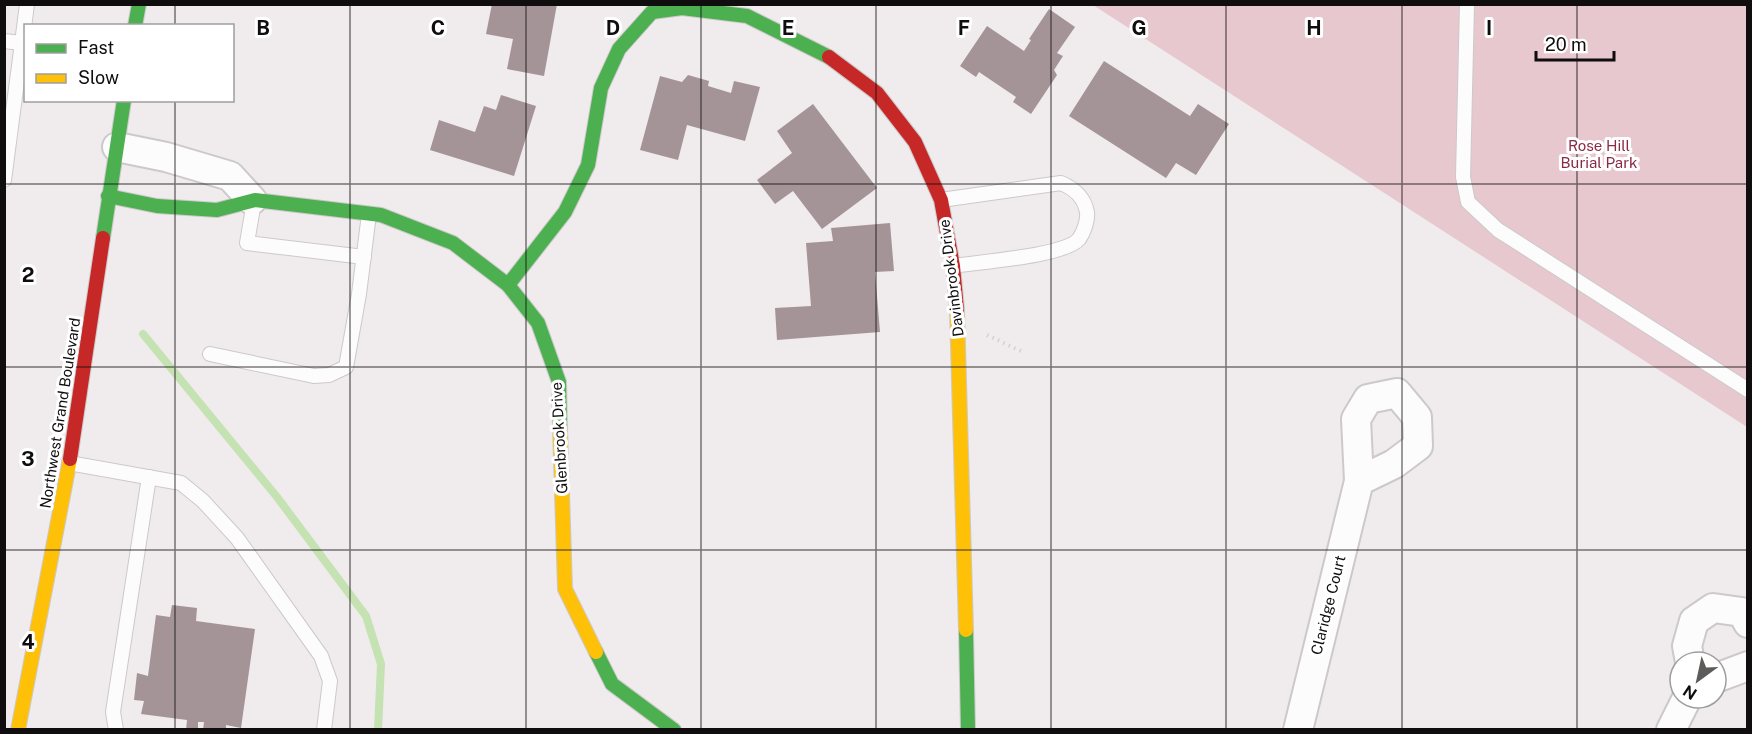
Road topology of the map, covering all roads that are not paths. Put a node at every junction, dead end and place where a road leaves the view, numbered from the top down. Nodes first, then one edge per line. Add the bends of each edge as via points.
1 (27, 4) edge
2 (138, 4) edge
3 (1467, 4) edge
4 (650, 8) edge
5 (26, 24) edge
6 (135, 24) edge
7 (4, 41) edge
8 (24, 44) edge
9 (124, 102) edge
10 (117, 147) junction
11 (4, 180) edge
12 (108, 196) junction
13 (253, 200) junction
14 (941, 200) junction
15 (369, 214) junction
16 (364, 257) junction
17 (953, 266) junction
18 (508, 285) junction
19 (210, 354) dead end
20 (1748, 390) edge
21 (69, 463) junction
22 (149, 477) junction
23 (1359, 481) dead end
24 (1748, 623) edge
25 (1688, 650) edge
26 (1748, 666) edge
27 (1728, 674) edge
28 (1681, 710) edge
29 (18, 729) edge
30 (116, 729) edge
31 (324, 729) edge
32 (674, 729) edge
33 (968, 729) edge
34 (1298, 729) edge
35 (1671, 729) edge

1 - 5 lane
2 - 6 street
3 - 20 lane via 1463,177 1468,202 1498,230
4 - 14 street, Davinbrook Drive via 747,16 825,54 877,93 915,142
4 - 18 street, Davinbrook Drive via 619,49 601,88 588,165 565,212
7 - 8 lane
8 - 11 lane
9 - 10 street, Northwest Grand Boulevard
10 - 12 street, Northwest Grand Boulevard
10 - 13 street via 230,176
12 - 13 street, Glenbrook Drive via 157,206 217,210
12 - 21 street, Northwest Grand Boulevard
13 - 15 street, Glenbrook Drive
13 - 16 lane via 247,243
14 - 17 street, Davinbrook Drive
14 - 17 lane via 1061,183 1085,201 1088,219 1079,240 1057,251
15 - 16 lane
15 - 18 street, Glenbrook Drive via 453,243
16 - 19 lane via 349,360 340,372 314,376
17 - 33 street, Davinbrook Drive via 958,323
18 - 32 street, Glenbrook Drive via 538,323 559,382 566,589 612,684
21 - 22 lane
21 - 29 street, Northwest Grand Boulevard
22 - 30 lane via 113,712
22 - 31 lane via 181,483 203,501 237,538 321,657 330,681
23 - 34 street, Claridge Court
24 - 25 street via 1742,612 1713,608 1694,621
26 - 27 street
28 - 35 street

